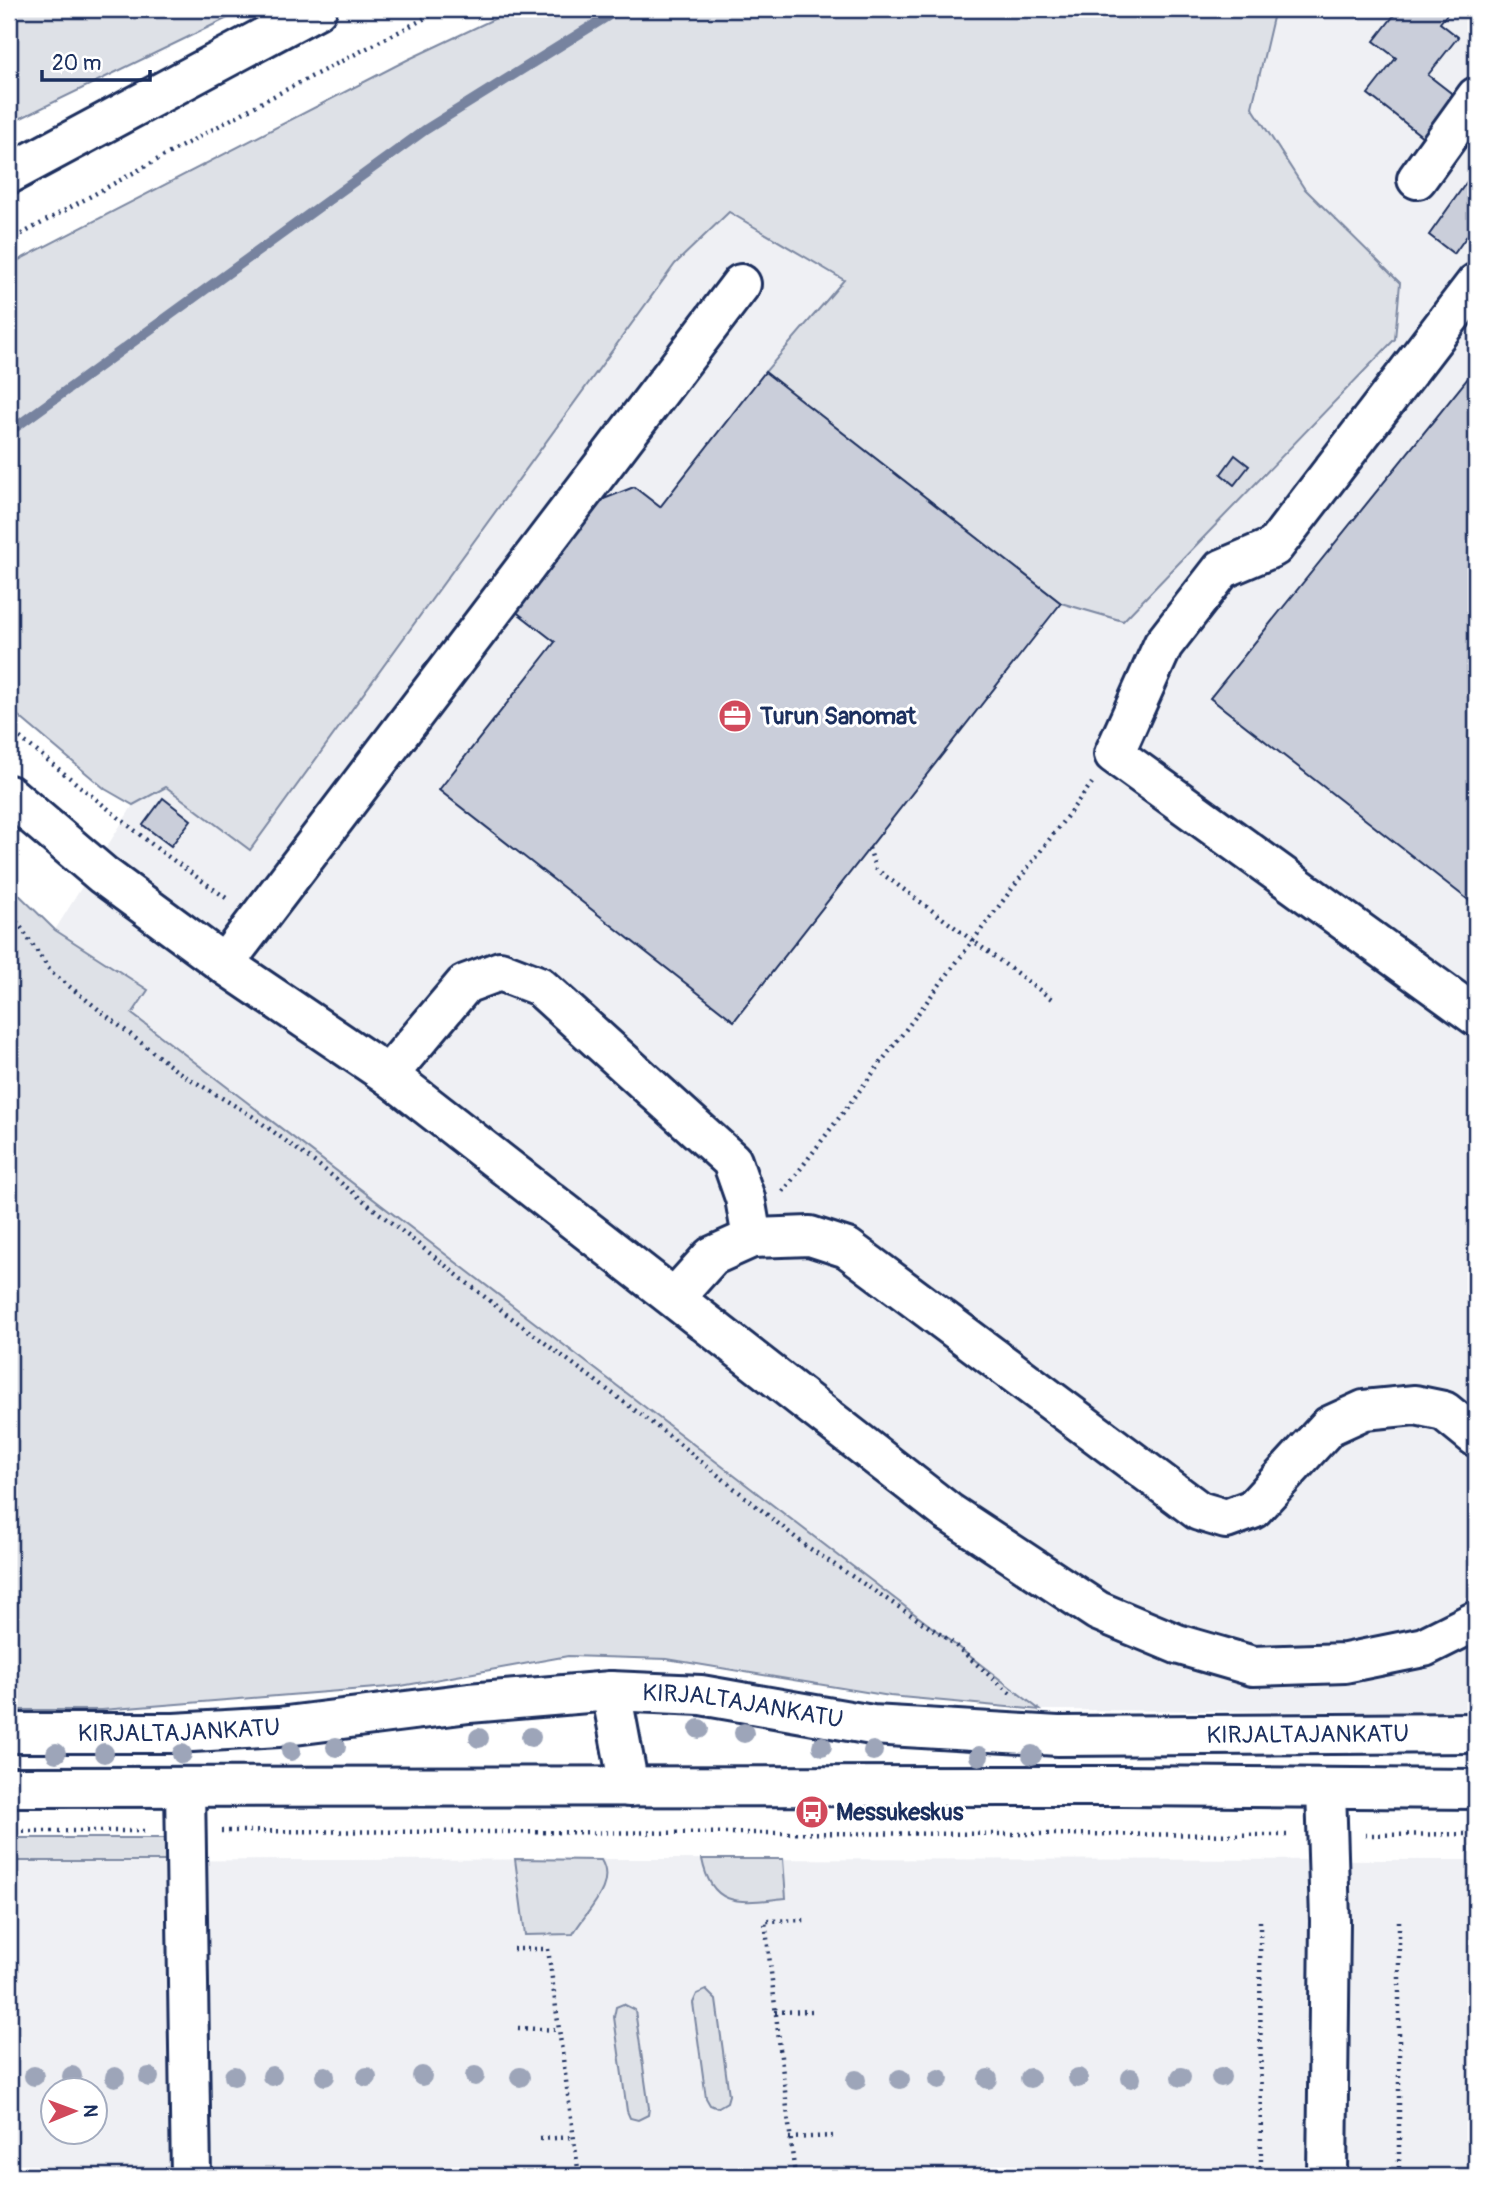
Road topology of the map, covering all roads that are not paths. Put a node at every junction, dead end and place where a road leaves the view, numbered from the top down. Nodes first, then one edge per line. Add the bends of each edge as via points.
1 (317, 9) edge
2 (1476, 97) edge
3 (9, 174) edge
4 (1417, 179) dead end
5 (741, 284) dead end
6 (1476, 284) edge
7 (9, 795) edge
8 (224, 964) junction
9 (1476, 1016) edge
10 (388, 1075) junction
11 (752, 1238) junction
12 (676, 1296) junction
13 (1476, 1437) edge
14 (1476, 1621) edge
15 (611, 1691) junction
16 (9, 1733) edge
17 (1476, 1733) edge
18 (9, 1787) edge
19 (629, 1787) junction
20 (185, 1788) junction
21 (1326, 1789) junction
22 (1476, 1789) edge
23 (191, 2176) edge
24 (1327, 2176) edge

1 - 3 street
2 - 4 street
5 - 8 street
6 - 9 street via 1274,547 1222,569 1163,645 1114,754
7 - 8 street via 103,875
8 - 10 street
10 - 11 street via 465,984 500,971 539,986 732,1161
10 - 12 street
11 - 12 street via 712,1256
11 - 13 street via 810,1236 847,1248 1199,1511 1226,1519 1253,1509 1329,1426 1364,1409 1415,1405 1444,1411
12 - 14 street via 948,1512 1098,1611 1177,1644 1253,1666 1345,1663 1424,1647
15 - 16 street, KIRJALTAJANKATU via 279,1727 174,1733
15 - 17 street, KIRJALTAJANKATU via 701,1695 872,1725 1058,1736
15 - 19 street
18 - 20 street
19 - 20 street
19 - 21 street
20 - 23 street
21 - 22 street
21 - 24 street via 1330,1921

